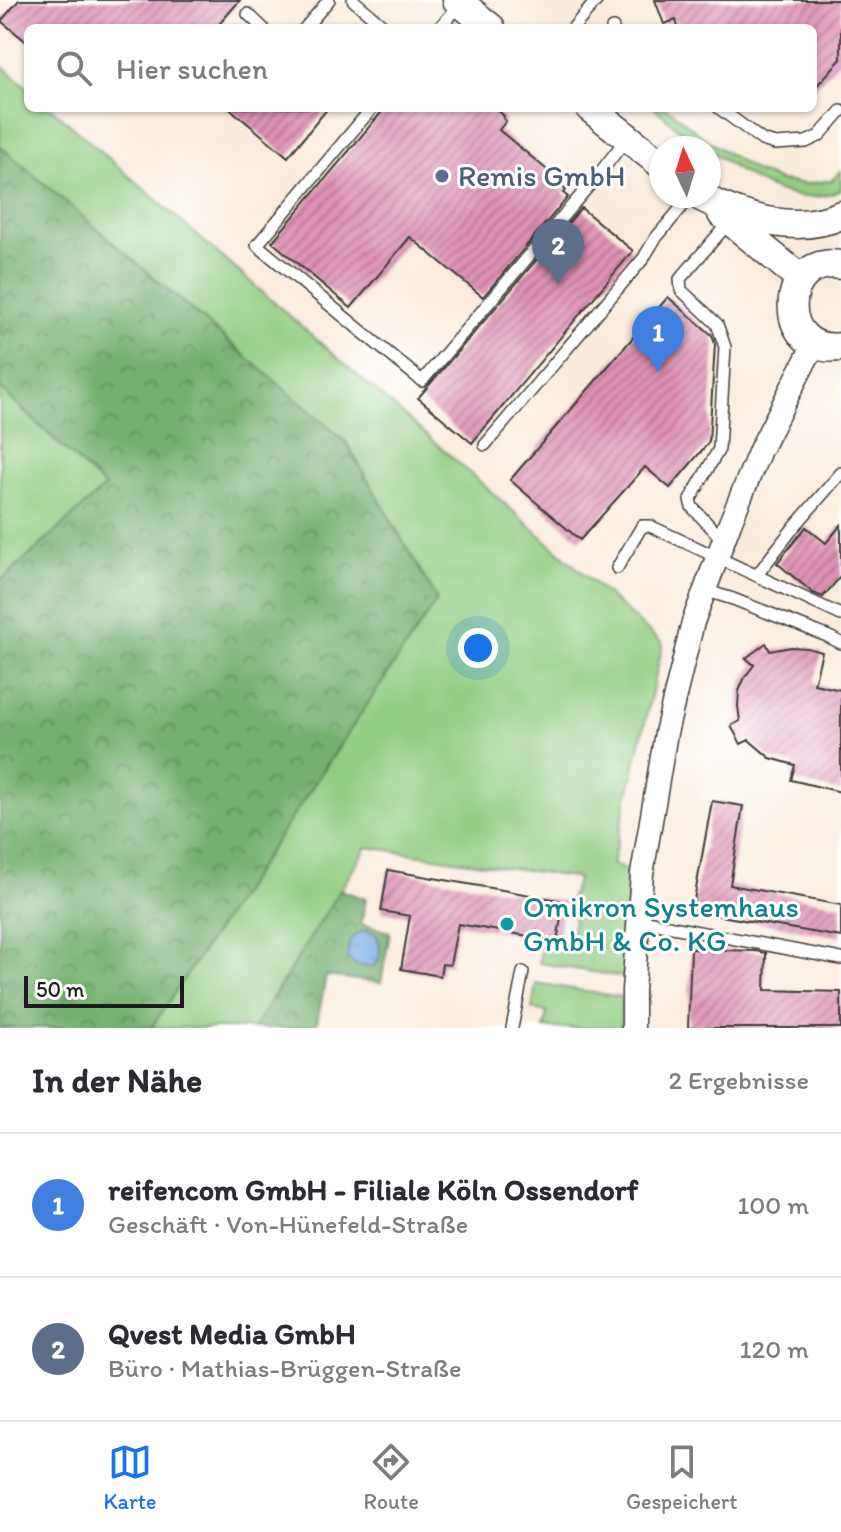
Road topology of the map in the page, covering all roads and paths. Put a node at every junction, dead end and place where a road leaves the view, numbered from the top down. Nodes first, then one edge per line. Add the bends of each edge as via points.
1 (329, 0) edge
2 (353, 0) edge
3 (597, 0) edge
4 (459, 2) edge
5 (248, 14) dead end
6 (259, 24) edge
7 (308, 24) edge
8 (381, 24) edge
9 (442, 24) edge
10 (486, 24) edge
11 (576, 24) edge
12 (841, 111) edge
13 (369, 112) edge
14 (595, 112) edge
15 (724, 112) edge
16 (627, 138) junction
17 (649, 155) edge
18 (721, 205) edge
19 (681, 208) edge
20 (714, 208) edge
21 (841, 215) edge
22 (730, 221) junction
23 (838, 262) edge
24 (801, 279) junction
25 (828, 345) edge
26 (485, 445) dead end
27 (841, 473) edge
28 (720, 549) junction
29 (617, 568) dead end
30 (757, 575) junction
31 (704, 590) junction
32 (841, 615) edge
33 (841, 643) edge
34 (639, 918) junction
35 (841, 959) edge
36 (523, 972) dead end
37 (512, 1028) edge
38 (633, 1028) edge

1 - 7 lane
2 - 8 lane
3 - 11 lane
4 - 9 lane
4 - 10 street
5 - 6 lane
12 - 15 lane via 819,136 775,144
13 - 16 lane via 257,245 422,381
14 - 16 street
16 - 17 street
18 - 21 street via 800,224
19 - 26 lane
20 - 22 street
22 - 24 street
22 - 28 lane via 680,279 681,290 717,324 725,347 719,449 690,500
23 - 24 street
24 - 25 street via 791,301 795,324 802,334
25 - 28 street via 760,450
27 - 30 lane
28 - 29 lane via 642,526
28 - 30 lane
28 - 31 street
30 - 32 lane
31 - 33 lane
31 - 34 street via 666,733
34 - 35 lane
34 - 38 street
36 - 37 lane

